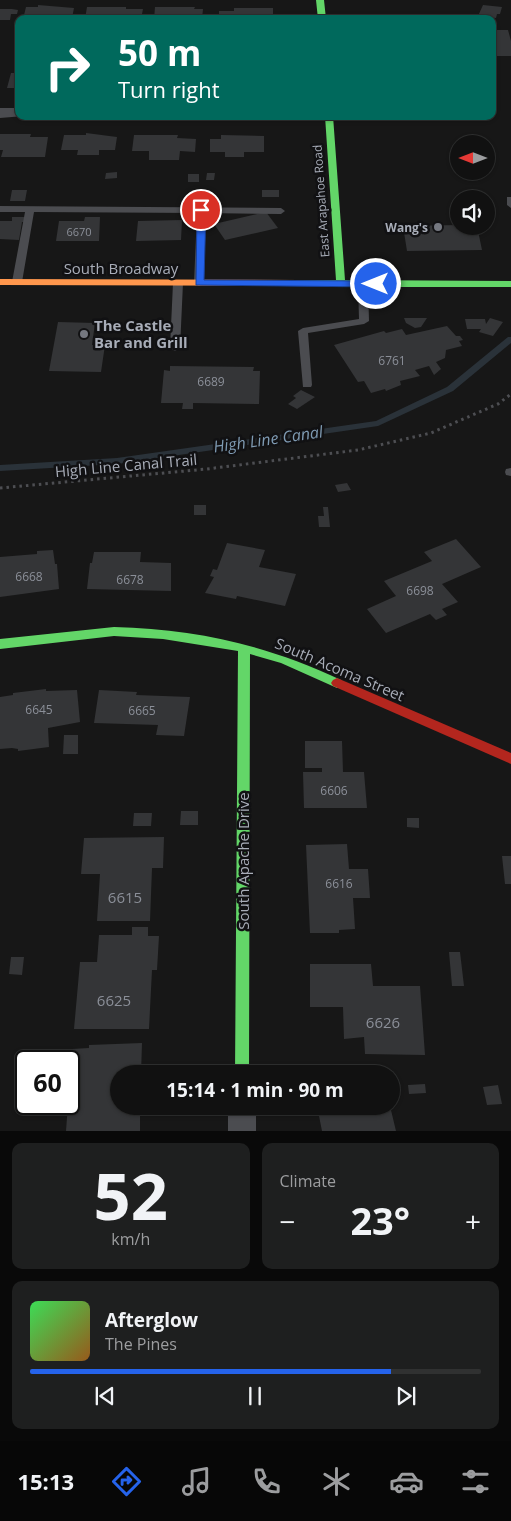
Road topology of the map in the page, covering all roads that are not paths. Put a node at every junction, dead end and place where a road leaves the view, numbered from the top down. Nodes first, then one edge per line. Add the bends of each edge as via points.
1 (320, 0) edge
2 (322, 15) edge
3 (0, 113) edge
4 (15, 113) edge
5 (329, 120) edge
6 (0, 209) edge
7 (30, 209) junction
8 (201, 210) junction
9 (281, 211) dead end
10 (0, 282) edge
11 (17, 282) junction
12 (178, 283) junction
13 (199, 283) junction
14 (341, 284) junction
15 (363, 284) junction
16 (511, 284) edge
17 (176, 348) dead end
18 (307, 385) dead end
19 (0, 644) edge
20 (244, 648) junction
21 (511, 758) edge
22 (242, 1065) edge
23 (242, 1115) edge
24 (242, 1131) edge

1 - 2 main road
3 - 4 street
5 - 14 main road, East Arapahoe Road
6 - 7 lane
7 - 8 lane
7 - 11 lane
8 - 9 lane
8 - 13 lane
10 - 11 main road, South Broadway
11 - 12 main road, South Broadway
12 - 13 main road, South Broadway
12 - 17 lane
13 - 14 main road, South Broadway
14 - 15 main road, South Broadway
15 - 16 main road, South Broadway
15 - 18 lane via 364,321 303,331
19 - 20 main road, South Acoma Street via 92,633 137,633 192,638
20 - 21 main road, South Acoma Street via 285,660
20 - 22 main road, South Apache Drive
23 - 24 street

